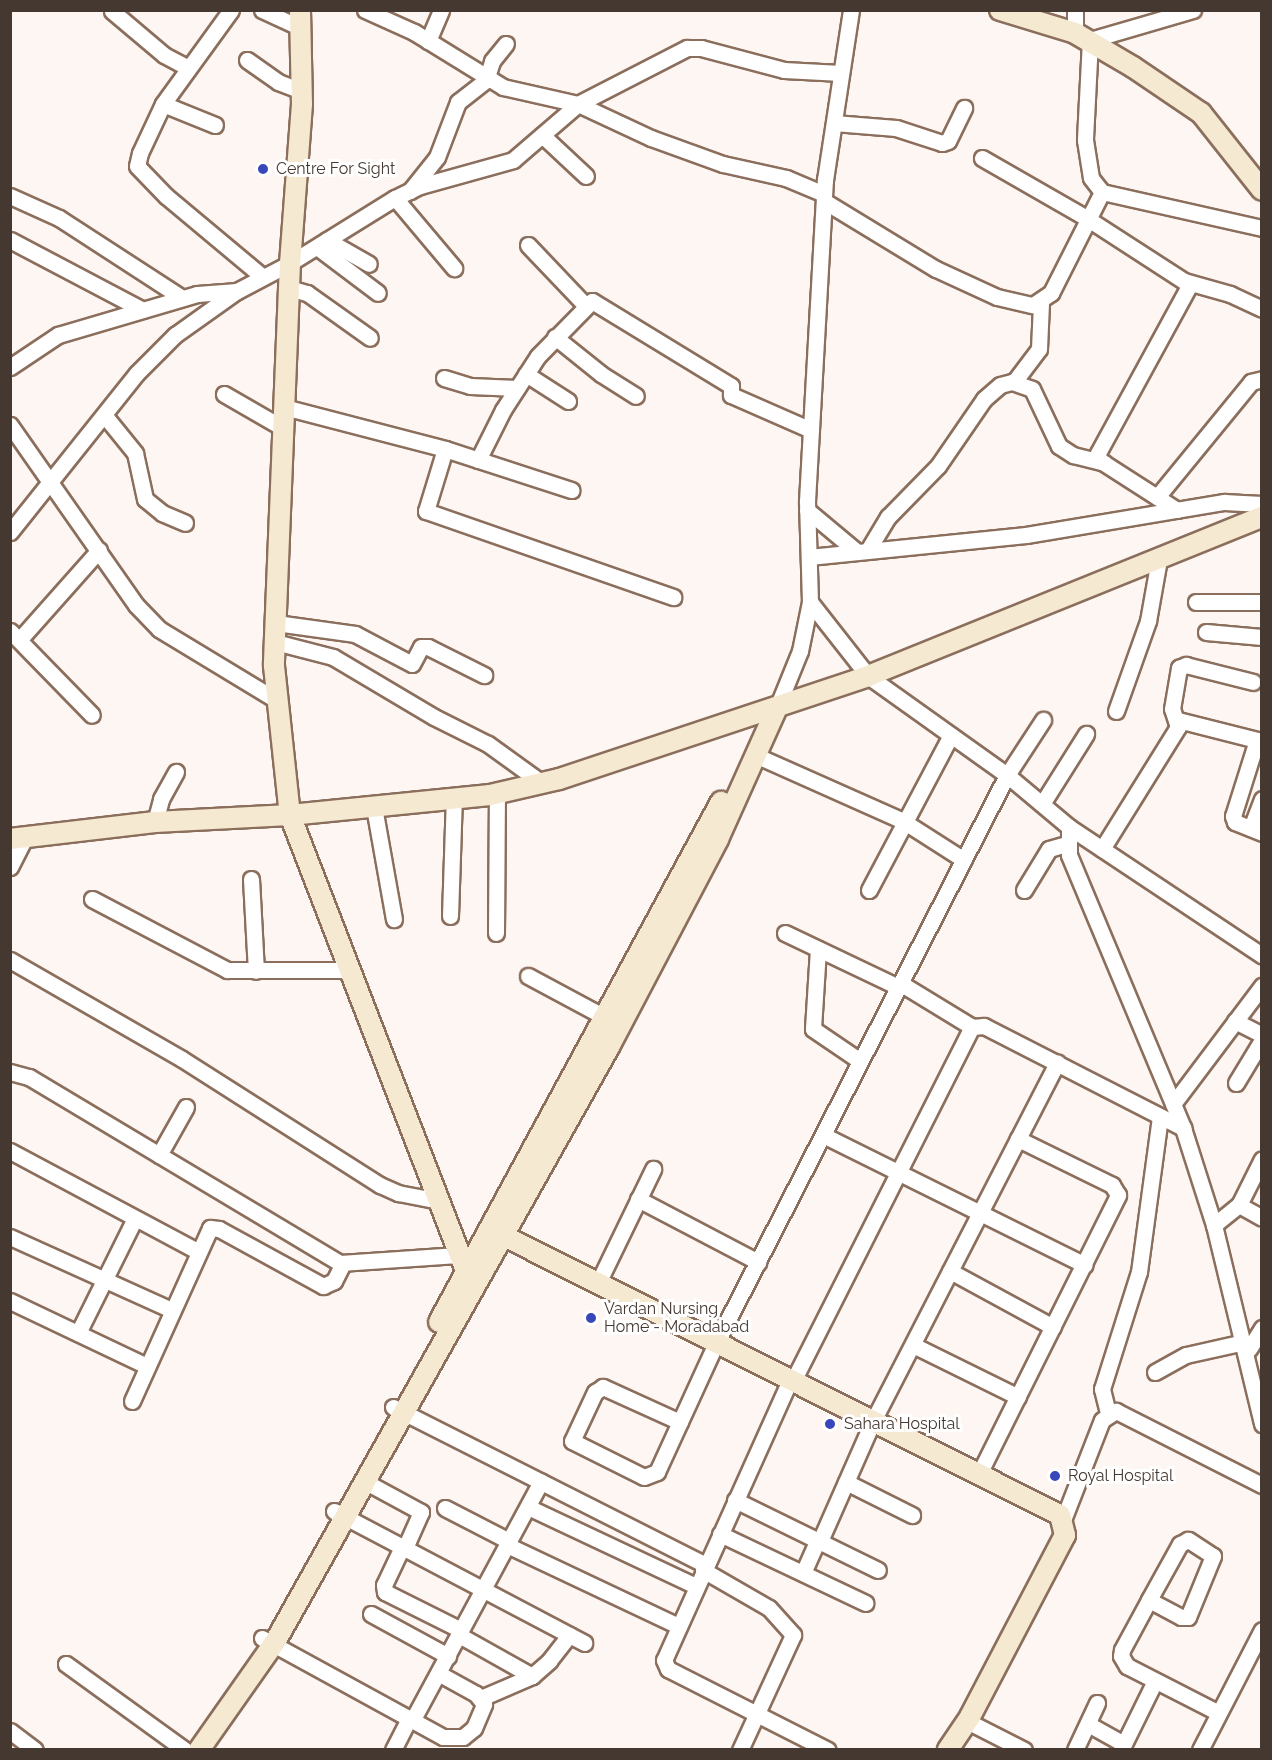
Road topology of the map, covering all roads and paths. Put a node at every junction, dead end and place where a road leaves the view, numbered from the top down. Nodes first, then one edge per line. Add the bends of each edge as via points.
1 (231, 10) edge
2 (262, 10) edge
3 (364, 10) edge
4 (441, 10) edge
5 (851, 10) edge
6 (1000, 10) edge
7 (1075, 10) edge
8 (1193, 10) edge
9 (112, 12) edge
10 (301, 19) edge
11 (1082, 37) junction
12 (428, 40) junction
13 (507, 44) dead end
14 (247, 60) dead end
15 (188, 68) junction
16 (841, 73) junction
17 (486, 80) junction
18 (302, 91) junction
19 (163, 104) junction
20 (578, 104) junction
21 (964, 108) dead end
22 (834, 123) junction
23 (215, 125) dead end
24 (542, 135) junction
25 (982, 158) dead end
26 (586, 176) dead end
27 (1262, 190) edge
28 (410, 191) junction
29 (1102, 192) junction
30 (10, 196) edge
31 (824, 197) junction
32 (394, 198) junction
33 (1088, 219) junction
34 (1262, 228) edge
35 (10, 240) edge
36 (322, 244) junction
37 (528, 245) dead end
38 (290, 263) junction
39 (369, 264) dead end
40 (454, 268) dead end
41 (263, 277) junction
42 (1190, 284) junction
43 (289, 288) junction
44 (237, 291) junction
45 (378, 293) dead end
46 (182, 298) junction
47 (1041, 303) junction
48 (586, 306) junction
49 (1262, 309) edge
50 (143, 310) junction
51 (555, 337) junction
52 (370, 338) dead end
53 (10, 367) edge
54 (526, 374) junction
55 (444, 378) dead end
56 (1262, 379) edge
57 (1014, 382) junction
58 (517, 388) junction
59 (224, 394) dead end
60 (636, 396) dead end
61 (568, 401) dead end
62 (284, 407) junction
63 (105, 416) junction
64 (10, 425) edge
65 (283, 428) junction
66 (811, 430) junction
67 (445, 449) junction
68 (478, 460) junction
69 (1104, 463) junction
70 (51, 480) junction
71 (571, 490) dead end
72 (1156, 497) junction
73 (1262, 504) edge
74 (807, 510) junction
75 (1177, 510) junction
76 (1262, 517) edge
77 (185, 523) dead end
78 (10, 532) edge
79 (99, 550) junction
80 (861, 550) junction
81 (809, 557) junction
82 (1159, 559) junction
83 (673, 597) dead end
84 (810, 602) junction
85 (1196, 602) dead end
86 (1262, 602) edge
87 (276, 623) junction
88 (1206, 632) dead end
89 (15, 635) edge
90 (1262, 637) edge
91 (275, 642) junction
92 (484, 675) dead end
93 (868, 676) junction
94 (1254, 682) dead end
95 (278, 701) junction
96 (1116, 711) dead end
97 (767, 713) junction
98 (92, 715) dead end
99 (1044, 720) dead end
100 (1178, 720) junction
101 (1086, 734) dead end
102 (951, 735) junction
103 (755, 755) junction
104 (177, 772) dead end
105 (1007, 775) junction
106 (542, 783) junction
107 (497, 793) junction
108 (454, 798) junction
109 (1262, 799) edge
110 (1042, 804) junction
111 (374, 807) junction
112 (290, 815) junction
113 (903, 821) junction
114 (155, 822) junction
115 (1069, 827) junction
116 (1256, 830) edge
117 (18, 838) edge
118 (1067, 844) junction
119 (1102, 849) junction
120 (964, 860) junction
121 (10, 867) edge
122 (251, 879) dead end
123 (869, 890) dead end
124 (1024, 890) dead end
125 (92, 898) dead end
126 (450, 916) dead end
127 (394, 919) dead end
128 (496, 933) dead end
129 (785, 933) dead end
130 (818, 949) junction
131 (1261, 955) edge
132 (10, 960) edge
133 (350, 970) junction
134 (256, 971) junction
135 (528, 976) dead end
136 (899, 985) junction
137 (1262, 986) edge
138 (1235, 1021) junction
139 (613, 1022) junction
140 (972, 1027) junction
141 (1262, 1035) edge
142 (1262, 1040) edge
143 (860, 1062) junction
144 (1057, 1063) junction
145 (10, 1072) edge
146 (1236, 1083) dead end
147 (1173, 1104) junction
148 (186, 1107) dead end
149 (1160, 1116) junction
150 (1183, 1128) junction
151 (822, 1135) junction
152 (1018, 1139) junction
153 (159, 1155) junction
154 (13, 1157) edge
155 (1262, 1159) edge
156 (653, 1169) dead end
157 (898, 1172) junction
158 (638, 1199) junction
159 (440, 1201) junction
160 (1239, 1205) junction
161 (980, 1213) junction
162 (135, 1218) junction
163 (1262, 1218) edge
164 (1215, 1225) junction
165 (497, 1232) junction
166 (10, 1237) edge
167 (197, 1251) junction
168 (458, 1255) junction
169 (758, 1262) junction
170 (343, 1263) junction
171 (1085, 1265) junction
172 (950, 1271) junction
173 (106, 1278) junction
174 (468, 1283) junction
175 (598, 1283) junction
176 (10, 1301) edge
177 (172, 1310) junction
178 (1053, 1327) junction
179 (1262, 1328) edge
180 (78, 1333) junction
181 (716, 1343) junction
182 (913, 1345) junction
183 (1250, 1348) edge
184 (147, 1366) junction
185 (1155, 1372) dead end
186 (791, 1380) junction
187 (1018, 1397) junction
188 (132, 1401) dead end
189 (398, 1410) junction
190 (1108, 1413) junction
191 (873, 1421) junction
192 (680, 1422) junction
193 (1262, 1424) edge
194 (979, 1474) junction
195 (363, 1482) junction
196 (541, 1482) junction
197 (846, 1482) junction
198 (1262, 1485) edge
199 (735, 1500) junction
200 (528, 1507) junction
201 (445, 1508) dead end
202 (339, 1513) junction
203 (912, 1515) dead end
204 (1063, 1520) junction
205 (720, 1534) junction
206 (819, 1541) junction
207 (508, 1543) junction
208 (404, 1547) junction
209 (705, 1568) junction
210 (878, 1570) dead end
211 (803, 1574) junction
212 (696, 1586) junction
213 (483, 1590) junction
214 (1149, 1600) junction
215 (865, 1603) dead end
216 (371, 1614) dead end
217 (678, 1626) junction
218 (1262, 1630) edge
219 (460, 1633) junction
220 (569, 1635) junction
221 (267, 1641) junction
222 (584, 1643) dead end
223 (448, 1656) junction
224 (66, 1664) dead end
225 (438, 1674) junction
226 (532, 1676) junction
227 (1155, 1681) junction
228 (481, 1698) junction
229 (1097, 1703) dead end
230 (755, 1712) junction
231 (1219, 1713) junction
232 (411, 1720) junction
233 (967, 1721) junction
234 (1088, 1724) junction
235 (10, 1731) edge
236 (204, 1736) edge
237 (1122, 1747) edge
238 (35, 1749) edge
239 (185, 1749) edge
240 (393, 1749) edge
241 (740, 1749) edge
242 (828, 1749) edge
243 (948, 1749) edge
244 (1024, 1749) edge
245 (1075, 1749) edge
246 (1200, 1749) edge

1 - 15 street
2 - 10 street
3 - 12 street
4 - 12 street
5 - 16 street
6 - 11 main road
7 - 11 street
8 - 11 street
9 - 15 street via 164,55
10 - 18 main road
11 - 27 main road via 1201,113
11 - 29 street via 1086,162 1091,178
12 - 17 street
13 - 17 street via 492,61
14 - 18 street via 278,82
15 - 19 street
16 - 20 street via 784,70 701,48 687,48
16 - 22 street
17 - 20 street
17 - 28 street via 458,102 441,150
18 - 38 main road
19 - 23 street
19 - 41 street via 140,153 138,166 166,196
20 - 24 street
20 - 31 street via 651,138 723,164 786,178
21 - 22 street via 948,141 942,143 896,128
22 - 31 street
24 - 26 street
24 - 28 street via 513,160 496,168
25 - 33 street
28 - 32 street
29 - 33 street
29 - 34 street
30 - 46 street via 104,245
31 - 47 street via 936,268 997,297
31 - 66 street
32 - 36 street
32 - 40 street
33 - 42 street
33 - 47 street via 1051,293
35 - 50 street
36 - 38 street
36 - 39 street
36 - 45 street
37 - 48 street
38 - 41 street
38 - 43 main road
41 - 44 street
42 - 49 street via 1224,292
42 - 69 street via 1098,449
43 - 52 street via 307,293
43 - 62 main road
44 - 46 street
44 - 63 street via 175,335 138,373
46 - 50 street
47 - 57 street via 1039,349
48 - 51 street
48 - 66 street via 596,302 731,386 731,395
50 - 53 street via 58,335
51 - 54 street
51 - 60 street
54 - 58 street
54 - 61 street
55 - 58 street via 470,386
56 - 72 street via 1251,382
57 - 69 street via 1032,389 1064,450
57 - 80 street via 992,389 942,462
58 - 68 street
59 - 65 street
62 - 65 main road
62 - 67 street
63 - 70 street
63 - 77 street via 135,453 145,499 162,513
64 - 70 street
65 - 87 main road
66 - 74 street
67 - 68 street
67 - 83 street via 426,511
68 - 71 street
69 - 72 street
70 - 78 street via 31,511
70 - 79 street
72 - 75 street
73 - 75 street via 1224,502
74 - 80 street
74 - 81 street
75 - 80 street via 1026,535
76 - 82 main road
79 - 89 street
79 - 95 street via 136,605 159,629
80 - 81 street
81 - 84 street
82 - 93 main road
82 - 96 street via 1148,621
84 - 93 street
84 - 97 street via 800,651
85 - 86 street
87 - 91 main road
87 - 92 street via 355,634 412,664 421,647 428,647
88 - 90 street
89 - 98 street
91 - 95 main road
91 - 106 street via 333,657 488,744
93 - 97 main road
93 - 102 street
94 - 100 street via 1181,666 1172,709
95 - 112 main road
97 - 103 main road
97 - 106 main road
97 - 139 main road
99 - 105 street
100 - 116 street via 1257,740 1233,816 1235,822
100 - 119 street via 1178,726
101 - 110 street
102 - 105 street
102 - 113 street
103 - 113 street
103 - 139 main road via 718,839
104 - 114 street via 161,800
105 - 110 street
105 - 120 street
106 - 107 main road
107 - 108 main road
107 - 128 street
108 - 111 main road
108 - 126 street
109 - 116 street
110 - 115 street
111 - 112 main road
111 - 127 street
112 - 114 main road
112 - 133 main road
113 - 120 street
113 - 123 street
114 - 117 main road
115 - 118 street
115 - 119 street
117 - 121 street
118 - 124 street via 1049,849
118 - 147 street
119 - 131 street
120 - 136 street
122 - 134 street
125 - 134 street via 217,966
129 - 130 street
130 - 136 street
130 - 143 street via 813,1029
132 - 159 street via 182,1059 380,1185 398,1193
133 - 134 street
133 - 159 main road
135 - 139 street
136 - 140 street
136 - 143 street
137 - 138 street
138 - 141 street
138 - 147 street
139 - 165 main road
140 - 144 street via 984,1026
140 - 157 street
142 - 146 street
143 - 151 street
144 - 149 street
144 - 152 street
145 - 153 street via 29,1077
147 - 150 street
148 - 153 street
149 - 150 street
149 - 190 street via 1139,1272 1102,1389
150 - 164 street
151 - 157 street
151 - 169 street
152 - 161 street
152 - 171 street via 1117,1190 1116,1203
153 - 170 street
154 - 162 street
155 - 160 street
156 - 158 street
157 - 161 street
157 - 186 street
158 - 169 street
158 - 175 street
159 - 168 main road
160 - 163 street
160 - 164 street
161 - 171 street
161 - 172 street
162 - 167 street
162 - 173 street
164 - 183 street
165 - 174 main road
165 - 175 main road
166 - 173 street
167 - 170 street via 205,1233 214,1228 323,1286 334,1281
167 - 177 street
168 - 170 street
168 - 174 main road
169 - 181 street
171 - 178 street
172 - 178 street
172 - 182 street
173 - 177 street
173 - 180 street
174 - 189 main road
175 - 181 main road
176 - 180 street
177 - 184 street
178 - 187 street
179 - 183 street
180 - 184 street
181 - 186 main road
181 - 192 street
182 - 187 street
182 - 191 street
183 - 185 street via 1186,1355
183 - 193 street
184 - 188 street
186 - 191 main road
186 - 199 street
187 - 194 street
189 - 195 main road
189 - 196 street
189 - 202 main road
190 - 198 street via 1125,1413
190 - 204 street
191 - 194 main road
191 - 197 street
192 - 192 street via 603,1387 595,1392 572,1441 650,1477 657,1472
194 - 204 main road
195 - 202 main road
195 - 208 street via 421,1512
196 - 200 street
196 - 209 street
197 - 203 street
197 - 206 street
199 - 205 street
199 - 206 street
200 - 207 street
200 - 212 street
201 - 207 street
202 - 208 street
202 - 221 main road
204 - 233 main road via 1065,1535
205 - 209 street
205 - 211 street
206 - 210 street
206 - 211 street
207 - 213 street
207 - 217 street
208 - 213 street
208 - 219 street via 384,1585 386,1592
209 - 212 street
209 - 230 street via 769,1608 792,1631
211 - 215 street
212 - 217 street
213 - 219 street
213 - 220 street
214 - 214 street via 1184,1541 1214,1556 1188,1617
214 - 227 street via 1121,1656 1127,1666
216 - 223 street
217 - 230 street via 665,1655 668,1669
218 - 231 street
219 - 223 street
219 - 226 street
220 - 222 street
220 - 226 street
221 - 232 street
221 - 236 main road
223 - 225 street
224 - 239 street
225 - 228 street
225 - 232 street
226 - 228 street
227 - 231 street
227 - 237 street
228 - 232 street via 483,1711 474,1728 463,1737 443,1737
229 - 234 street
230 - 241 street
230 - 242 street
231 - 246 street
232 - 240 street
233 - 243 main road
233 - 244 street
234 - 237 street
234 - 245 street
235 - 238 street
236 - 239 main road

